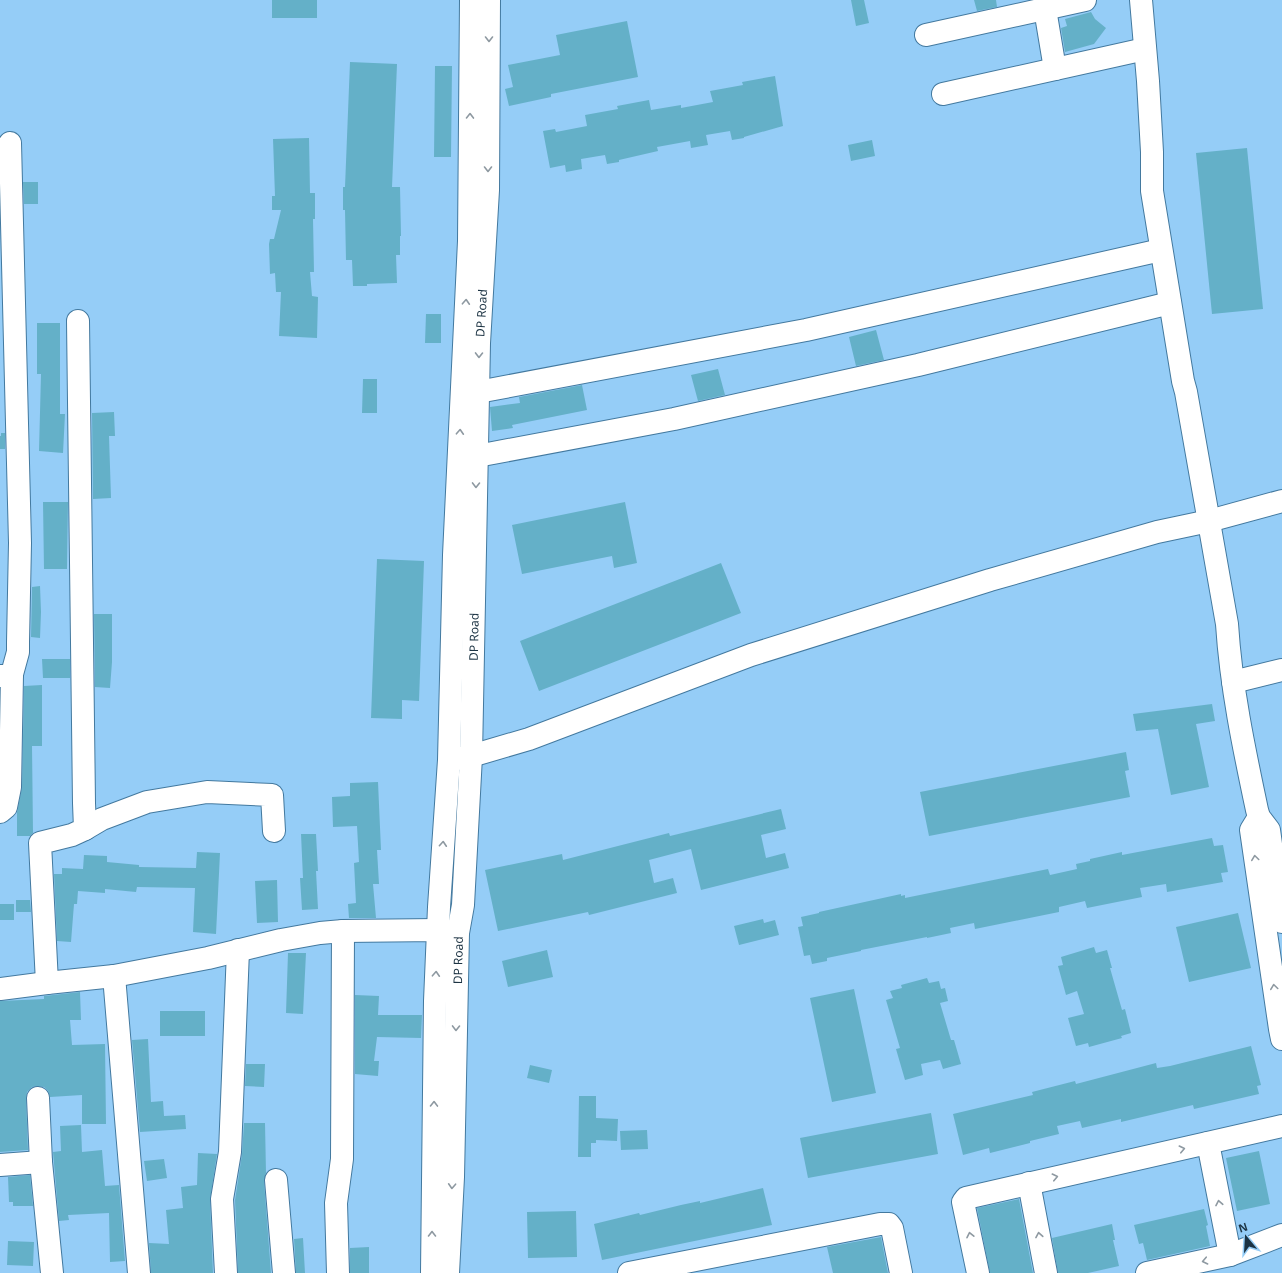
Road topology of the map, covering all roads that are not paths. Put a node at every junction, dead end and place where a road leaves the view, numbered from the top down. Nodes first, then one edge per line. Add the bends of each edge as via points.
1 (471, 0) edge
2 (489, 0) edge
3 (1085, 0) edge
4 (1125, 0) edge
5 (1141, 0) edge
6 (1045, 9) junction
7 (926, 35) dead end
8 (1138, 51) junction
9 (1055, 69) junction
10 (943, 94) dead end
11 (10, 143) dead end
12 (1161, 250) junction
13 (1170, 303) junction
14 (78, 321) dead end
15 (478, 392) junction
16 (477, 456) junction
17 (1282, 501) edge
18 (1209, 521) junction
19 (1282, 670) edge
20 (6, 675) edge
21 (1232, 682) junction
22 (471, 756) junction
23 (450, 760) junction
24 (0, 812) edge
25 (1259, 817) junction
26 (85, 829) junction
27 (274, 831) dead end
28 (1282, 922) edge
29 (343, 931) junction
30 (448, 932) junction
31 (238, 950) junction
32 (114, 976) junction
33 (47, 983) junction
34 (0, 989) edge
35 (1282, 1039) edge
36 (38, 1098) dead end
37 (1282, 1126) edge
38 (1208, 1143) junction
39 (41, 1162) junction
40 (443, 1164) junction
41 (0, 1165) edge
42 (276, 1180) dead end
43 (1029, 1183) junction
44 (1282, 1235) edge
45 (1230, 1255) junction
46 (727, 1264) edge
47 (52, 1273) edge
48 (139, 1273) edge
49 (226, 1273) edge
50 (284, 1273) edge
51 (338, 1273) edge
52 (432, 1273) edge
53 (448, 1273) edge
54 (629, 1273) edge
55 (901, 1273) edge
56 (978, 1273) edge
57 (1046, 1273) edge
58 (1147, 1273) edge

23 -> 1 street, DP Road via 454,555 468,241
2 -> 15 street, DP Road via 488,190
3 - 6 street
4 - 8 street
5 - 8 street
6 - 7 street
6 - 9 street
8 - 9 street
8 - 12 street via 1152,152 1152,191
9 - 10 street
11 - 20 street via 20,543 18,652
12 - 13 street
12 - 15 street via 806,330
13 - 16 street via 925,363 674,419
13 - 18 street
14 - 26 street
15 - 16 street, DP Road
16 -> 22 street, DP Road
17 - 18 street
18 - 21 street via 1227,624
18 - 22 street via 1157,532 990,580 751,655 529,739
19 - 21 street
20 - 24 street via 10,787 6,807
21 - 25 street
22 - 23 street
22 - 30 street, DP Road via 463,905
30 -> 23 street, DP Road
25 - 28 street via 1269,830
35 -> 25 street via 1251,830
26 - 27 street via 102,819 147,802 207,792 272,795
26 - 33 street via 72,836 40,843
29 - 30 street
29 - 31 street via 281,940
29 - 51 street via 342,1159 336,1203
30 - 40 street, DP Road
31 - 32 street
31 - 49 street via 230,1152 222,1199
32 - 33 street
32 - 48 street
33 - 34 street
36 - 39 street
37 - 38 street
43 -> 38 street
45 -> 38 street
39 - 41 street
39 - 47 street
52 -> 40 street, DP Road
40 -> 53 street, DP Road
42 - 50 street
56 -> 43 street via 964,1200
57 -> 43 street
44 - 45 street
45 -> 58 street
46 - 54 street
46 - 55 street via 880,1224 889,1224

